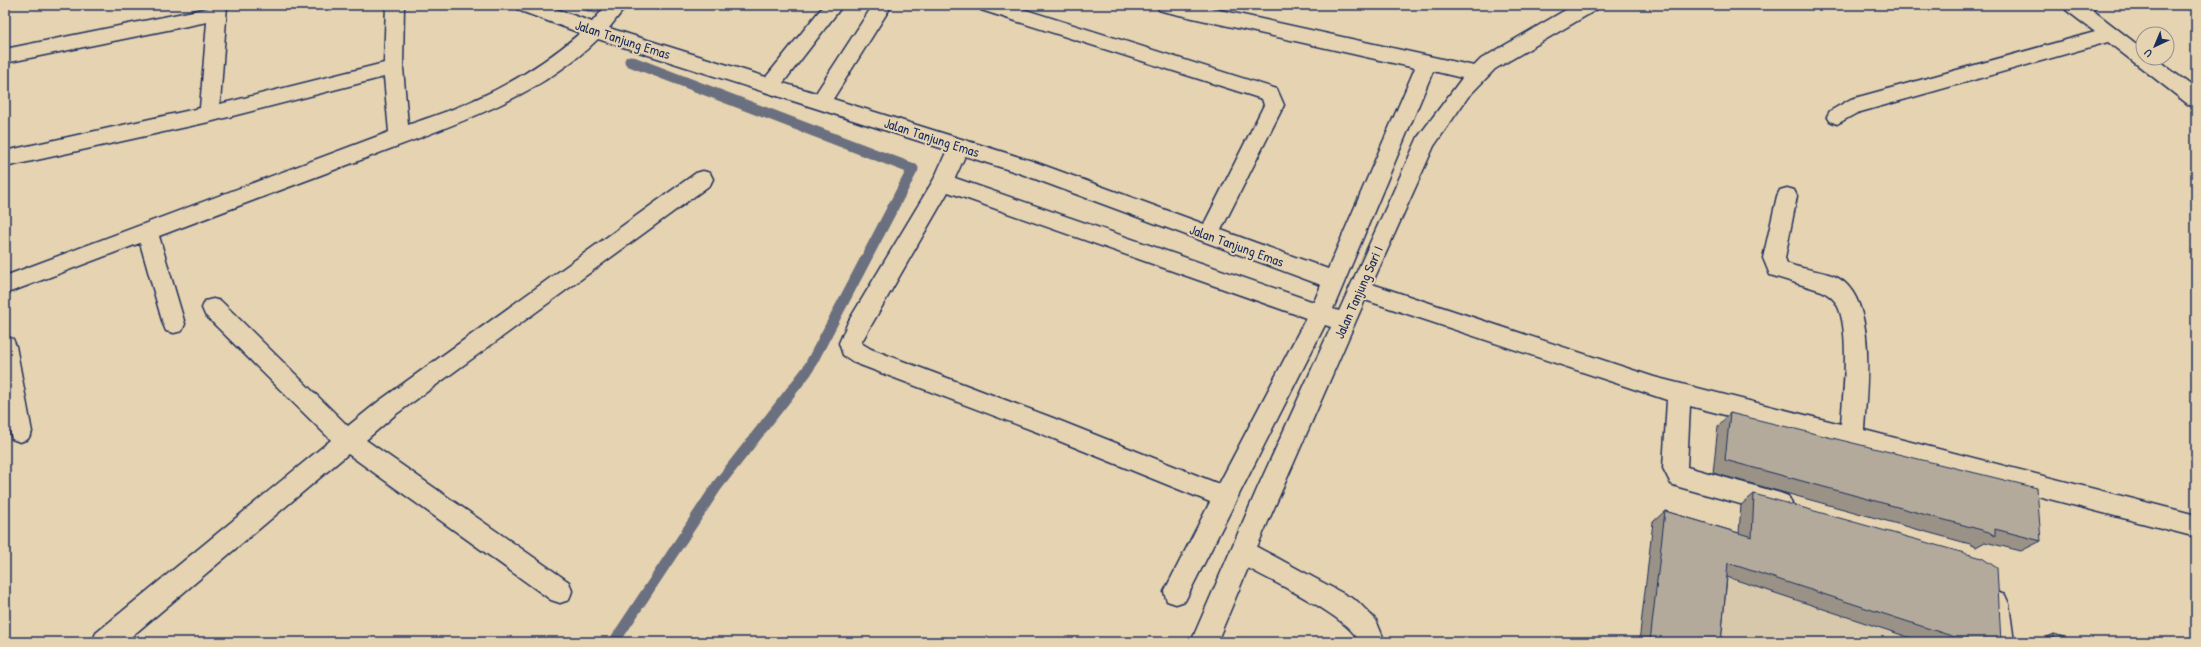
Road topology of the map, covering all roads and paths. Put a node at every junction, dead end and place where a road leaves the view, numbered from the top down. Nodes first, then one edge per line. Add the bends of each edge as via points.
1 (395, 5) edge
2 (525, 5) edge
3 (618, 5) edge
4 (834, 5) edge
5 (883, 5) edge
6 (988, 5) edge
7 (1166, 5) edge
8 (1589, 5) edge
9 (2073, 5) edge
10 (218, 9) edge
11 (1221, 10) edge
12 (596, 31) junction
13 (2111, 34) junction
14 (5, 56) edge
15 (1427, 63) junction
16 (393, 68) junction
17 (1477, 74) junction
18 (777, 88) junction
19 (815, 100) junction
20 (2196, 100) edge
21 (209, 114) junction
22 (1837, 116) dead end
23 (399, 135) junction
24 (959, 146) junction
25 (5, 159) edge
26 (703, 179) dead end
27 (943, 182) junction
28 (1787, 196) dead end
29 (147, 232) junction
30 (1209, 234) junction
31 (1334, 281) junction
32 (5, 284) edge
33 (1360, 288) junction
34 (214, 308) dead end
35 (1320, 313) junction
36 (1345, 323) junction
37 (174, 324) dead end
38 (5, 346) edge
39 (1679, 394) junction
40 (20, 432) dead end
41 (1852, 437) junction
42 (347, 440) junction
43 (1225, 498) junction
44 (1803, 511) edge
45 (2196, 526) edge
46 (1242, 552) junction
47 (1993, 579) edge
48 (560, 591) dead end
49 (1176, 592) dead end
50 (105, 642) edge
51 (1204, 642) edge
52 (1372, 642) edge
53 (2001, 642) edge

1 - 16 street
2 - 12 street, Jalan Tanjung Emas
3 - 12 street
4 - 18 street
5 - 19 street
6 - 30 street via 1270,94 1274,105
7 - 11 street
8 - 17 street, Jalan Tanjung Sari I via 1502,55
9 - 13 street
10 - 14 street
10 - 21 street
11 - 15 street
12 - 18 street, Jalan Tanjung Emas
12 - 23 street via 551,66 506,94 455,116
13 - 20 street
13 - 22 street via 1851,107
15 - 17 street
15 - 31 street
16 - 21 street
16 - 23 street
17 - 33 street, Jalan Tanjung Sari I via 1443,115 1425,144
18 - 19 street, Jalan Tanjung Emas
19 - 24 street, Jalan Tanjung Emas
21 - 25 street
23 - 29 street
24 - 27 street
24 - 30 street, Jalan Tanjung Emas via 1025,167
26 - 42 street via 387,408
27 - 35 street
27 - 43 street via 856,329 850,343 855,352
28 - 41 street via 1774,258 1778,269 1837,288 1845,296 1850,307 1856,341
29 - 32 street
29 - 37 street
30 - 31 street, Jalan Tanjung Emas
31 - 35 street
33 - 36 street, Jalan Tanjung Sari I
33 - 39 street
34 - 42 street
35 - 36 street
35 - 43 street
36 - 46 street, Jalan Tanjung Sari I
38 - 40 street
39 - 41 street
39 - 44 street via 1675,468 1679,476
41 - 45 street
42 - 48 street
42 - 50 street
43 - 49 street
46 - 51 street, Jalan Tanjung Sari I
46 - 52 street via 1348,610 1367,629
47 - 53 street

